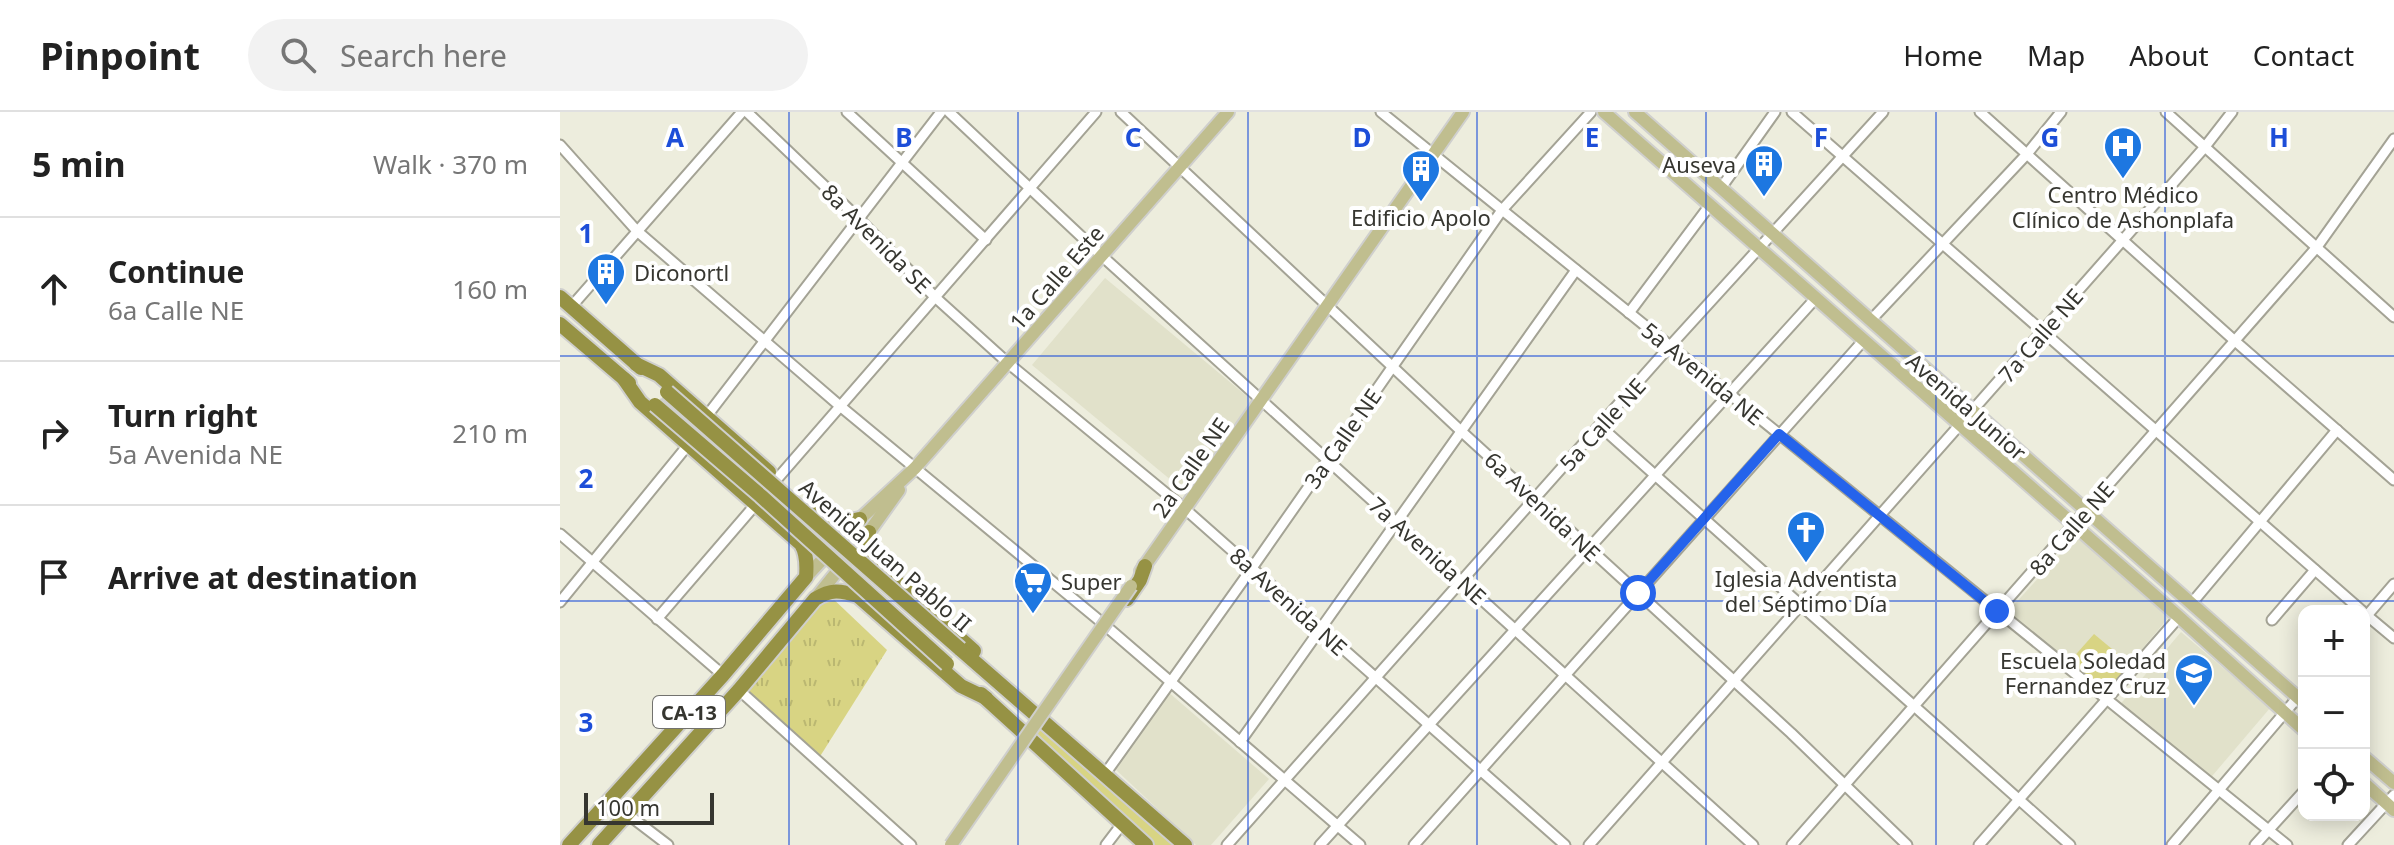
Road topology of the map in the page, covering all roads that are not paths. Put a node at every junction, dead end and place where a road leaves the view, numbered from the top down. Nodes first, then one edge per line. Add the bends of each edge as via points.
1 (744, 112) edge
2 (847, 112) edge
3 (941, 112) edge
4 (949, 112) edge
5 (1096, 112) edge
6 (1121, 112) edge
7 (1228, 112) edge
8 (1381, 112) edge
9 (1463, 112) edge
10 (1591, 112) edge
11 (1604, 112) edge
12 (1635, 112) edge
13 (1775, 112) edge
14 (1792, 112) edge
15 (1883, 112) edge
16 (1980, 112) edge
17 (2061, 112) edge
18 (2166, 112) edge
19 (2232, 112) edge
20 (2393, 141) edge
21 (560, 145) edge
22 (2204, 148) junction
23 (2027, 154) junction
24 (1434, 155) junction
25 (1842, 156) junction
26 (902, 163) junction
27 (1180, 167) junction
28 (1031, 187) junction
29 (1721, 188) junction
30 (1710, 205) junction
31 (1502, 210) junction
32 (859, 219) junction
33 (637, 231) junction
34 (1772, 233) junction
35 (986, 240) junction
36 (2123, 241) junction
37 (1943, 244) junction
38 (2317, 247) junction
39 (1758, 248) junction
40 (1102, 256) junction
41 (1576, 270) junction
42 (936, 298) junction
43 (1815, 299) junction
44 (565, 302) edge
45 (1329, 305) junction
46 (1629, 313) junction
47 (2394, 317) edge
48 (1871, 320) junction
49 (560, 324) edge
50 (2043, 331) junction
51 (765, 341) junction
52 (1863, 341) junction
53 (2235, 341) junction
54 (1670, 346) junction
55 (1008, 363) junction
56 (636, 364) junction
57 (1393, 366) junction
58 (624, 379) junction
59 (1729, 393) junction
60 (1262, 400) junction
61 (840, 406) junction
62 (1973, 410) junction
63 (706, 417) junction
64 (1600, 426) junction
65 (1959, 426) junction
66 (2156, 430) junction
67 (2337, 430) junction
68 (1461, 431) junction
69 (1779, 434) junction
70 (688, 445) junction
71 (1327, 459) junction
72 (915, 468) junction
73 (1656, 475) junction
74 (777, 479) junction
75 (2394, 480) edge
76 (791, 491) junction
77 (1535, 499) junction
78 (756, 504) junction
79 (1185, 509) junction
80 (2086, 510) junction
81 (768, 515) junction
82 (1879, 515) junction
83 (860, 519) junction
84 (1704, 519) junction
85 (1396, 522) junction
86 (2260, 522) junction
87 (2074, 524) junction
88 (869, 532) junction
89 (560, 534) edge
90 (1589, 549) junction
91 (593, 563) junction
92 (1145, 566) junction
93 (1252, 568) junction
94 (2315, 570) junction
95 (806, 577) junction
96 (1462, 581) junction
97 (2394, 584) edge
98 (905, 590) junction
99 (1638, 593) junction
100 (815, 599) junction
101 (560, 602) edge
102 (2191, 604) junction
103 (1801, 605) junction
104 (2353, 605) edge
105 (2370, 609) edge
106 (1997, 611) junction
107 (2179, 617) junction
108 (657, 619) junction
109 (885, 619) junction
110 (2272, 620) dead end
111 (2370, 620) edge
112 (1104, 624) junction
113 (1320, 629) junction
114 (1516, 630) junction
115 (2394, 638) edge
116 (723, 675) junction
117 (1566, 675) junction
118 (1376, 678) junction
119 (1170, 682) junction
120 (1733, 682) junction
121 (999, 683) junction
122 (739, 690) junction
123 (2298, 694) edge
124 (986, 698) junction
125 (1016, 698) junction
126 (1051, 698) junction
127 (2108, 700) junction
128 (2298, 701) edge
129 (1914, 706) junction
130 (2285, 713) junction
131 (1003, 714) junction
132 (1429, 725) junction
133 (2298, 725) edge
134 (1059, 736) junction
135 (1240, 742) junction
136 (1011, 755) junction
137 (1662, 762) junction
138 (2370, 762) edge
139 (1058, 764) junction
140 (1481, 770) junction
141 (1105, 774) junction
142 (1285, 780) junction
143 (2394, 783) edge
144 (1845, 785) junction
145 (2370, 787) edge
146 (2219, 790) junction
147 (2298, 798) edge
148 (609, 800) junction
149 (2020, 800) junction
150 (2392, 803) edge
151 (627, 814) junction
152 (1122, 824) junction
153 (1338, 825) junction
154 (2269, 830) junction
155 (569, 845) edge
156 (599, 845) edge
157 (668, 845) edge
158 (911, 845) edge
159 (951, 845) edge
160 (1106, 845) edge
161 (1146, 845) edge
162 (1185, 845) edge
163 (1227, 845) edge
164 (1320, 845) edge
165 (1360, 845) edge
166 (1414, 845) edge
167 (1565, 845) edge
168 (1589, 845) edge
169 (1753, 845) edge
170 (1792, 845) edge
171 (1907, 845) edge
172 (1979, 845) edge
173 (2070, 845) edge
174 (2172, 845) edge
175 (2255, 845) edge
176 (2287, 845) edge
177 (2348, 845) edge

1 - 32 street, 8a Avenida SE
1 - 33 street
2 - 26 street
3 - 26 street
4 - 28 street, 7a Avenida NE
5 - 28 street
6 - 27 street, 6a Avenida NE
7 - 27 main road, 1a Calle Este
8 - 24 street, 5a Avenida NE
9 - 24 main road, 2a Calle NE
10 - 31 street, 3a Calle NE
11 - 30 main road, Avenida Junior
12 - 29 main road, Avenida Junior
13 - 29 street
14 - 25 street
15 - 25 street, 5a Calle NE
16 - 23 street
17 - 23 street
18 - 22 street
19 - 22 street, 7a Calle NE
20 - 38 street, 8a Calle NE
21 - 33 street
22 - 36 street, 7a Calle NE
22 - 38 street
23 - 36 street
23 - 37 street
24 - 31 street, 5a Avenida NE
24 - 45 main road, 2a Calle NE
25 - 34 street, 5a Calle NE
25 - 37 street
26 - 32 street
26 - 35 street
27 - 40 main road, 1a Calle Este
27 - 45 street, 6a Avenida NE
28 - 35 street
28 - 40 street, 7a Avenida NE
29 - 34 main road, Avenida Junior
30 - 39 main road, Avenida Junior
30 - 46 street
31 - 41 street, 5a Avenida NE
31 - 57 street, 3a Calle NE
32 - 42 street, 8a Avenida SE
32 - 51 street
33 - 44 street
33 - 51 street
34 - 39 street, 5a Calle NE
34 - 48 main road, Avenida Junior
35 - 42 street
36 - 50 street, 7a Calle NE
36 - 53 street
37 - 48 street
37 - 50 street
38 - 47 street
38 - 53 street, 8a Calle NE
39 - 43 main road, Avenida Junior
39 - 54 street, 5a Calle NE
40 - 55 main road, 1a Calle Este
40 - 60 street, 7a Avenida NE
41 - 46 street, 5a Avenida NE
41 - 68 street
42 - 55 street, 8a Avenida SE
42 - 61 street
43 - 52 main road, Avenida Junior
43 - 59 street
44 - 56 highway, Avenida Juan Pablo II
45 - 57 street, 6a Avenida NE
45 - 60 main road, 2a Calle NE
46 - 54 street, 5a Avenida NE
48 - 62 main road, Avenida Junior
49 - 58 highway, Avenida Juan Pablo II
50 - 62 street, 7a Calle NE
50 - 66 street
51 - 61 street
51 - 63 street
52 - 65 main road, Avenida Junior
52 - 69 street
53 - 66 street, 8a Calle NE
53 - 67 street
54 - 59 street, 5a Avenida NE
54 - 64 street, 5a Calle NE
55 - 72 main road, 1a Calle Este
55 - 79 street, 8a Avenida NE
56 - 63 highway via 659,375
56 - 121 highway, Avenida Juan Pablo II, bridge
57 - 68 street, 6a Avenida NE
57 - 71 street, 3a Calle NE
58 - 70 highway via 640,402
58 - 124 highway, Avenida Juan Pablo II, bridge
59 - 69 street, 5a Avenida NE
59 - 73 street
60 - 71 street, 7a Avenida NE
60 - 79 main road, 2a Calle NE
61 - 72 street
61 - 74 street
62 - 65 street, 7a Calle NE
62 - 80 main road, Avenida Junior
63 - 74 highway
64 - 73 street
64 - 77 street, 5a Calle NE
65 - 82 street, 7a Calle NE
65 - 87 main road, Avenida Junior
66 - 80 street, 8a Calle NE
66 - 86 street
67 - 75 street
67 - 86 street
68 - 77 street, 6a Avenida NE
68 - 85 street
69 - 82 street, 5a Avenida NE
69 - 84 street
70 - 78 highway
70 - 91 street
71 - 85 street, 7a Avenida NE
71 - 93 street, 3a Calle NE
72 - 83 main road, 1a Calle Este
72 - 88 main road, 1a Calle Este
72 - 112 street
73 - 84 street
73 - 90 street
74 - 76 highway
76 - 81 highway via 782,512
76 - 83 highway via 824,521
77 - 90 street, 6a Avenida NE
77 - 96 street, 5a Calle NE
78 - 81 highway
78 - 108 street
79 - 92 main road, 2a Calle NE
79 - 93 street, 8a Avenida NE
80 - 87 street, 8a Calle NE
80 - 102 main road, Avenida Junior
81 - 95 highway via 801,544
82 - 103 street, 7a Calle NE
82 - 106 street, 5a Avenida NE
83 - 95 main road, 1a Calle Este
84 - 99 street
84 - 103 street
85 - 96 street, 7a Avenida NE
85 - 113 street
86 - 94 street
86 - 102 street
87 - 106 street, 8a Calle NE
87 - 107 main road, Avenida Junior
88 - 98 highway via 869,557
88 - 100 main road, 1a Calle Este
89 - 91 street
90 - 99 street, 6a Avenida NE
90 - 114 street
91 - 101 street
91 - 108 street
92 - 112 highway via 1133,575
92 - 159 main road, 2a Calle NE, bridge
93 - 113 street, 8a Avenida NE
93 - 119 street, 3a Calle NE
94 - 104 street
94 - 110 street
95 - 116 highway, CA-13
96 - 114 street, 7a Avenida NE
96 - 118 street, 5a Calle NE
97 - 105 street
98 - 109 highway via 887,595
98 - 121 highway via 984,659
99 - 117 street
99 - 120 street, 6a Avenida NE
100 - 109 highway via 841,590 858,596
100 - 122 highway, CA-13
102 - 123 main road, Avenida Junior
103 - 120 street, 7a Calle NE
103 - 129 street
106 - 127 street, 5a Avenida NE
106 - 129 street, 8a Calle NE
107 - 127 street
107 - 130 main road, Avenida Junior
108 - 116 street
109 - 124 highway via 961,686
111 - 115 street
112 - 119 street
112 - 126 highway
113 - 118 street, 8a Avenida NE
113 - 135 street
114 - 117 street, 7a Avenida NE
114 - 132 street
116 - 148 highway, CA-13
117 - 137 street, 7a Avenida NE
117 - 140 street
118 - 132 street, 8a Avenida NE
118 - 142 street, 5a Calle NE
119 - 135 street
119 - 141 street, 3a Calle NE
120 - 137 street, 7a Calle NE
120 - 144 street, 6a Avenida NE
121 - 125 highway, Avenida Juan Pablo II
122 - 151 highway, CA-13
122 - 158 street
124 - 131 highway, Avenida Juan Pablo II
125 - 126 highway via 1038,704
125 - 134 highway, Avenida Juan Pablo II
126 - 134 highway via 1049,716
127 - 146 street, 5a Avenida NE
127 - 149 street
128 - 130 street
129 - 144 street, 8a Calle NE
129 - 149 street
130 - 133 main road, Avenida Junior
130 - 146 street
131 - 136 highway via 1015,736
131 - 139 highway, Avenida Juan Pablo II
132 - 140 street, 8a Avenida NE
132 - 153 street
134 - 141 highway, Avenida Juan Pablo II
135 - 142 street
136 - 139 highway via 1027,750
136 - 159 highway
137 - 168 street, 7a Calle NE
137 - 169 street, 7a Avenida NE
138 - 143 main road
139 - 152 highway, Avenida Juan Pablo II
140 - 166 street
140 - 167 street, 8a Avenida NE
141 - 162 highway, Avenida Juan Pablo II
142 - 153 street
142 - 163 street, 5a Calle NE
144 - 170 street, 8a Calle NE
144 - 171 street, 6a Avenida NE
145 - 150 main road
146 - 154 street, 5a Avenida NE
146 - 174 street
147 - 154 street
148 - 151 street
148 - 155 highway, CA-13
149 - 172 street
149 - 173 street
150 - 177 street
151 - 156 highway, CA-13
151 - 157 street
152 - 160 street
152 - 161 highway, Avenida Juan Pablo II
153 - 164 street
153 - 165 street
154 - 175 street
154 - 176 street, 5a Avenida NE

